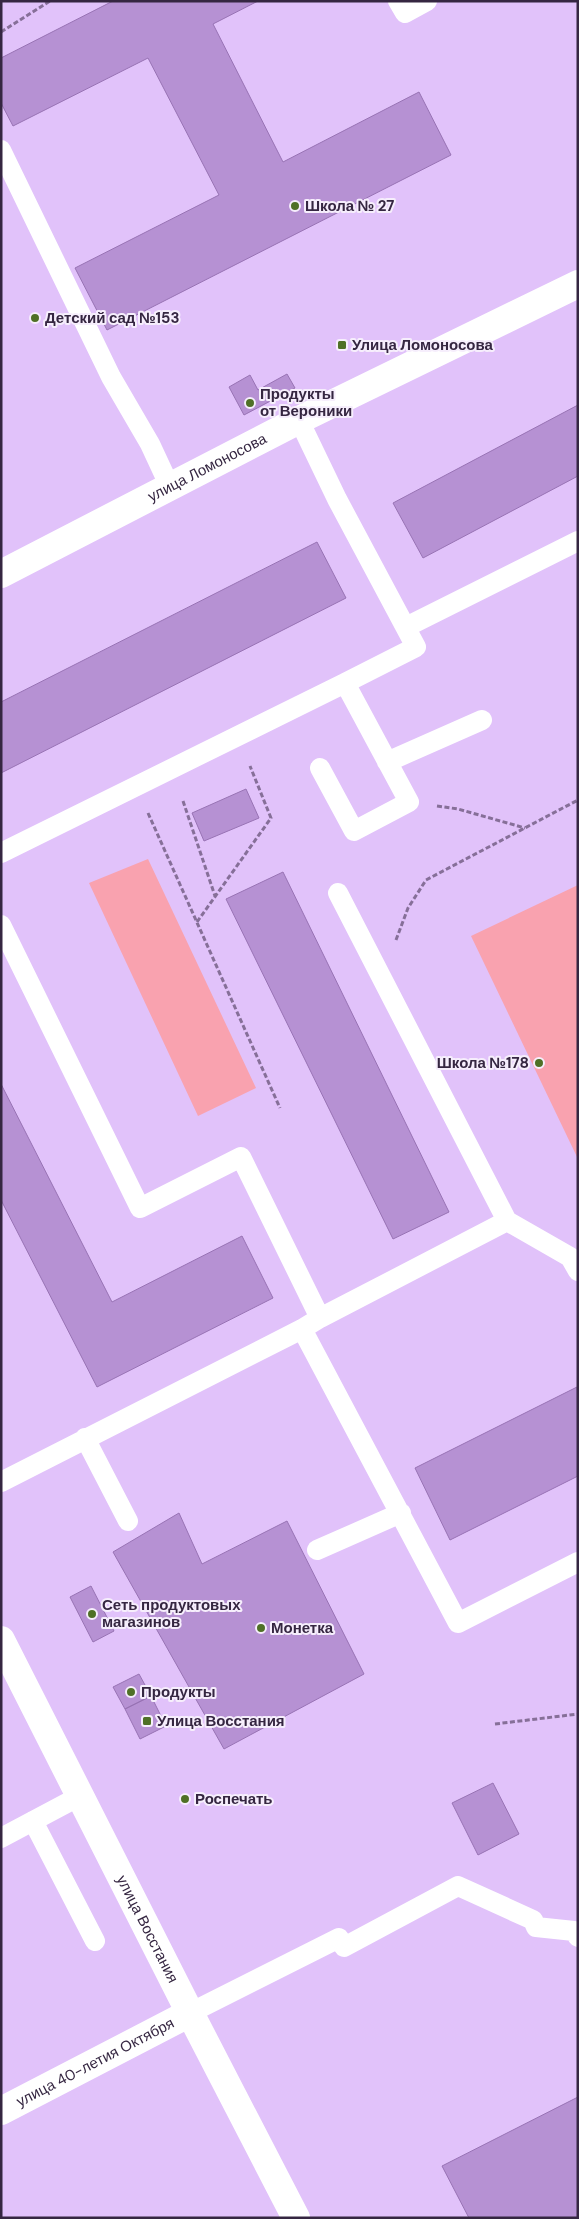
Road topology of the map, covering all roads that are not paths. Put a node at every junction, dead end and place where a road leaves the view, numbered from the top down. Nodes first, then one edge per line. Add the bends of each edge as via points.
1 (398, 1) edge
2 (427, 1) edge
3 (1, 150) edge
4 (578, 284) edge
5 (300, 420) junction
6 (170, 487) junction
7 (578, 542) edge
8 (1, 574) edge
9 (406, 627) junction
10 (345, 683) junction
11 (482, 720) dead end
12 (387, 762) junction
13 (320, 768) dead end
14 (1, 853) edge
15 (338, 893) dead end
16 (1, 925) edge
17 (506, 1222) junction
18 (578, 1271) edge
19 (320, 1318) junction
20 (302, 1329) junction
21 (85, 1438) junction
22 (1, 1482) edge
23 (400, 1513) junction
24 (128, 1521) dead end
25 (317, 1550) dead end
26 (578, 1562) edge
27 (1, 1640) edge
28 (80, 1796) junction
29 (33, 1821) junction
30 (1, 1838) edge
31 (578, 1937) edge
32 (95, 1941) dead end
33 (190, 2013) junction
34 (1, 2111) edge
35 (296, 2218) edge

1 - 2 lane via 405,13
3 - 6 lane via 111,377 150,444
4 - 5 street, улица Ломоносова
5 - 6 street, улица Ломоносова
5 - 9 lane via 337,499
6 - 8 street, улица Ломоносова
7 - 9 lane
9 - 10 lane via 416,647
10 - 12 lane
10 - 14 lane
11 - 12 lane
12 - 13 lane via 409,802 354,832
15 - 17 lane
16 - 19 lane via 140,1208 241,1157
17 - 18 lane via 570,1257
17 - 19 lane
19 - 20 lane
20 - 21 lane
20 - 23 lane
21 - 22 lane
21 - 24 lane
23 - 25 lane
23 - 26 lane via 458,1623
27 - 28 street, улица Восстания
28 - 29 lane
28 - 33 street, улица Восстания
29 - 30 lane
29 - 32 lane
31 - 33 lane via 574,1931 536,1927 533,1920 458,1886 344,1947 339,1938
33 - 34 street, улица 40-летия Октября
33 - 35 street, улица Восстания

